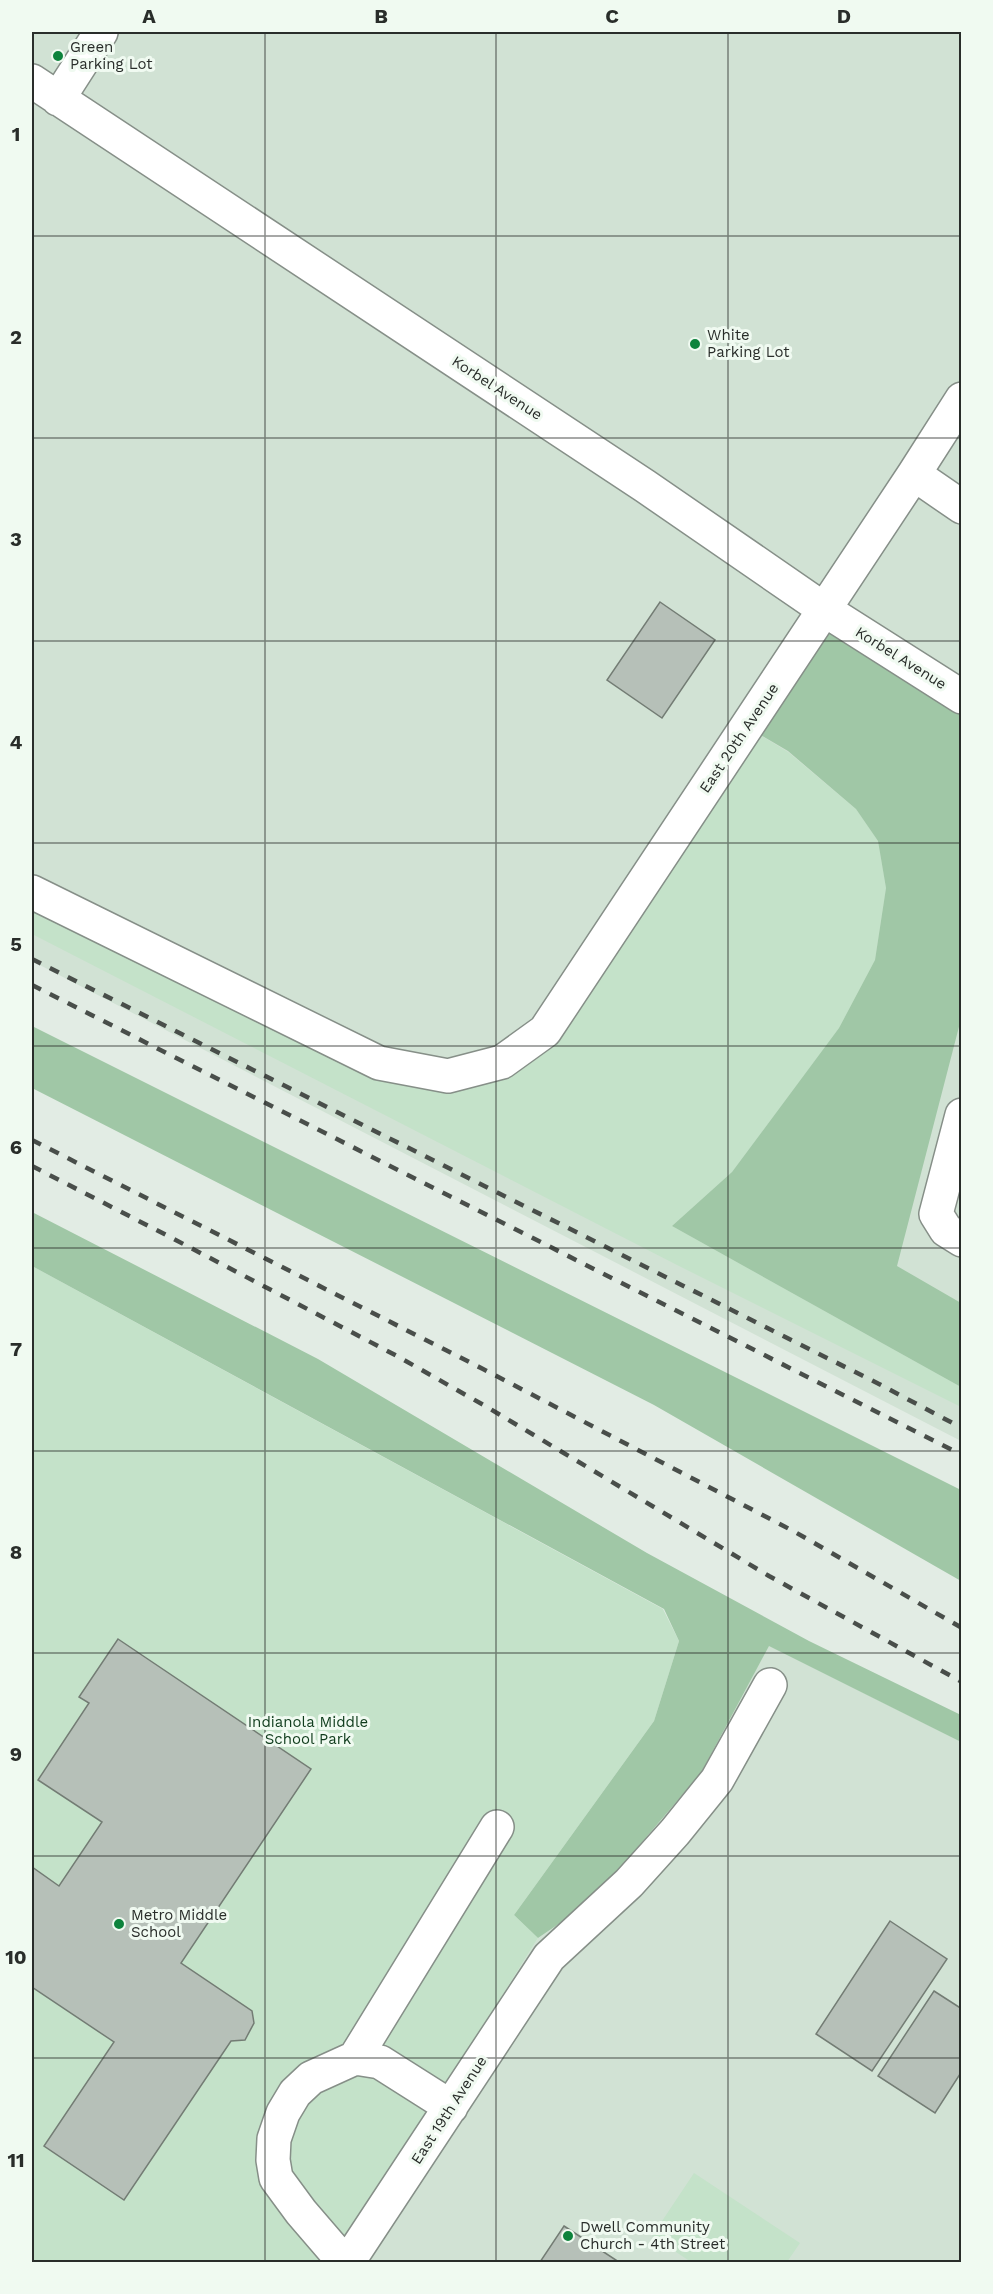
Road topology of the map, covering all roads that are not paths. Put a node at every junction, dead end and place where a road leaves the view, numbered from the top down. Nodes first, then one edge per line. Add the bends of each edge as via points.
1 (101, 32) edge
2 (45, 90) edge
3 (962, 399) edge
4 (914, 474) junction
5 (962, 507) edge
6 (825, 610) junction
7 (962, 697) edge
8 (32, 892) edge
9 (962, 1115) edge
10 (962, 1240) edge
11 (770, 1684) dead end
12 (496, 1827) dead end
13 (355, 2058) junction
14 (451, 2107) junction
15 (346, 2262) edge

1 - 2 street
2 - 6 street, Korbel Avenue via 645,486
3 - 4 street, East 20th Avenue
4 - 5 street
4 - 6 street, East 20th Avenue
6 - 7 street, Korbel Avenue
6 - 8 street, East 20th Avenue via 545,1031 502,1062 448,1076 379,1063
9 - 10 street via 936,1214 946,1230
11 - 14 street, East 19th Avenue via 717,1780 629,1883 549,1957
12 - 13 street
13 - 14 street via 380,2062
13 - 15 street via 311,2078 295,2093 274,2139 273,2160 276,2178
14 - 15 street, East 19th Avenue

